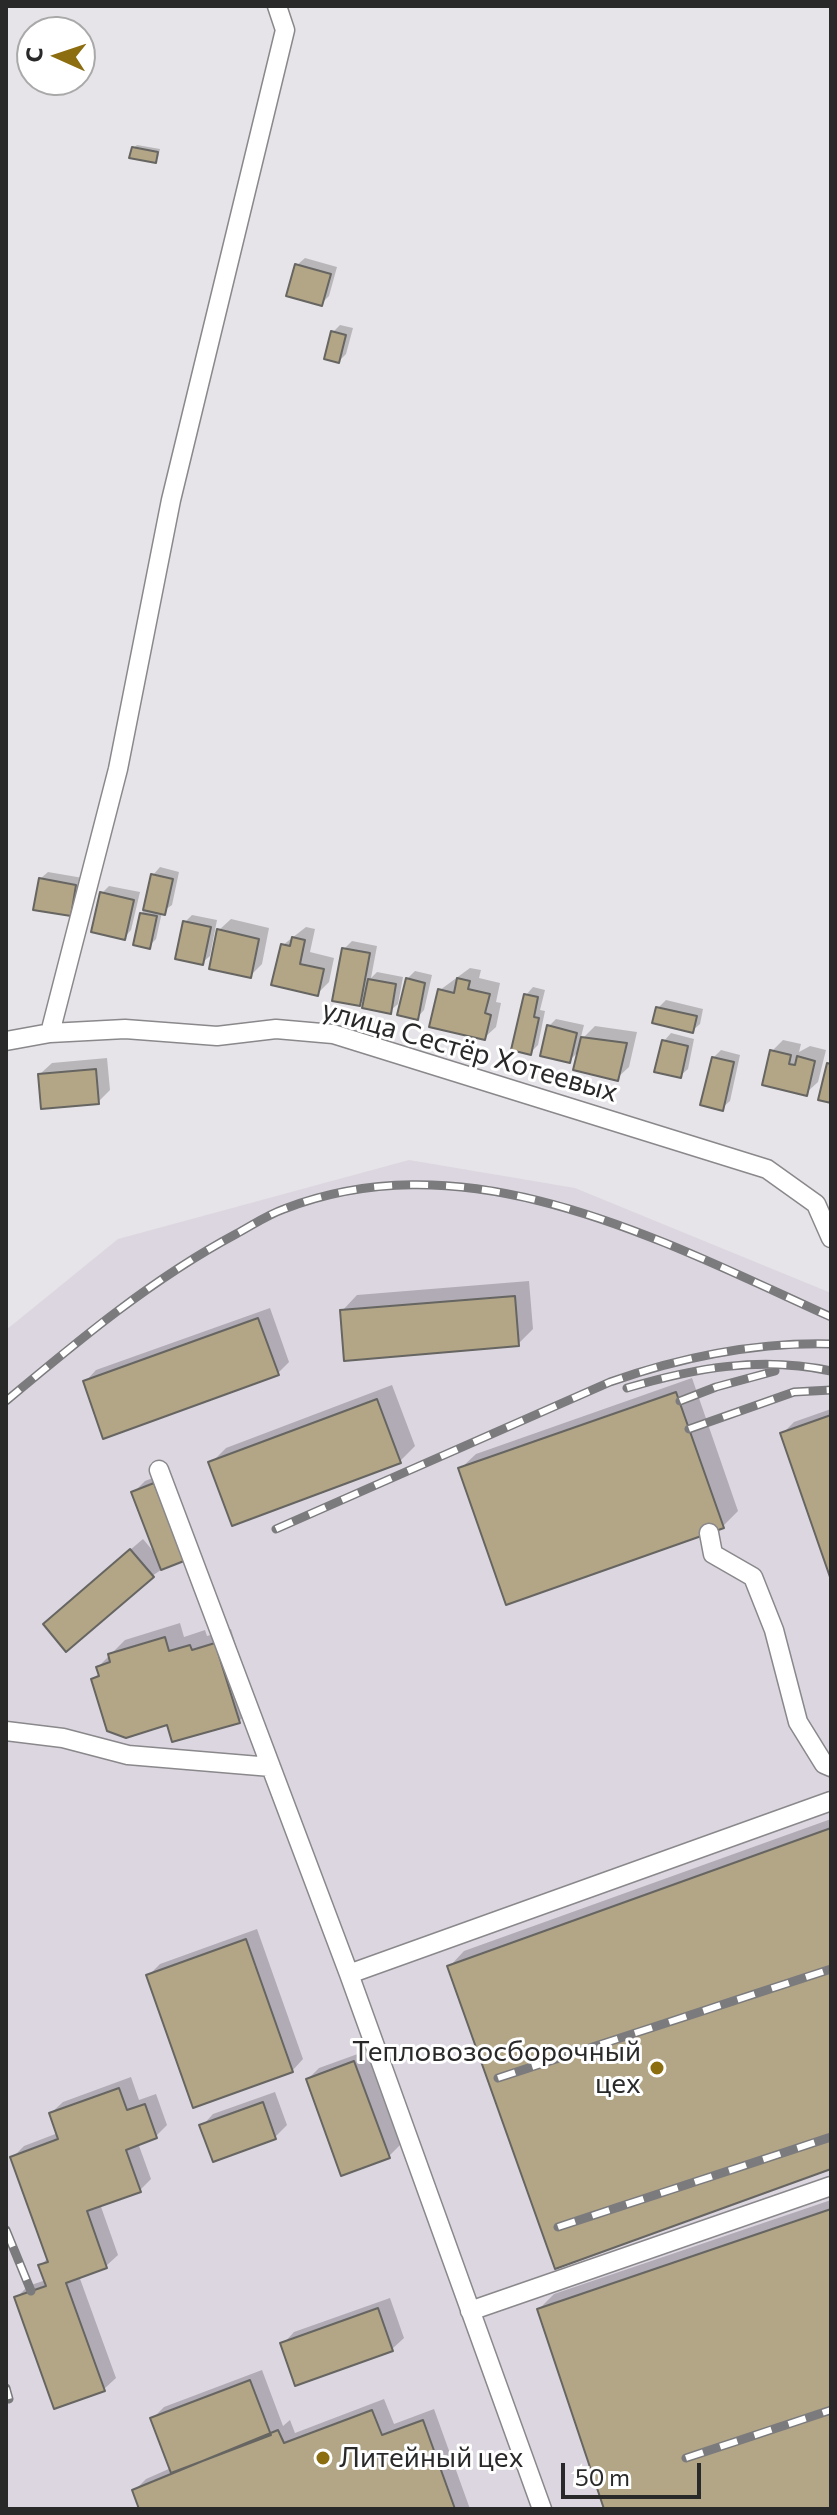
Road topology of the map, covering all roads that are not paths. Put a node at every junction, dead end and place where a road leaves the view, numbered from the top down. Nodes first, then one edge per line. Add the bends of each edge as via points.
1 (277, 6) edge
2 (50, 1033) junction
3 (6, 1041) edge
4 (831, 1238) edge
5 (159, 1470) dead end
6 (709, 1533) dead end
7 (6, 1731) edge
8 (271, 1767) junction
9 (831, 1767) edge
10 (831, 1801) edge
11 (349, 1974) junction
12 (831, 2186) edge
13 (470, 2311) junction
14 (542, 2509) edge

1 - 2 street via 285,30 171,500 118,769
2 - 3 street, улица Сестёр Хотеевых
2 - 4 street, улица Сестёр Хотеевых via 125,1029 217,1036 276,1029 333,1034 767,1169 816,1204
5 - 8 street
6 - 9 street via 713,1554 753,1577 774,1630 798,1722
7 - 8 street via 63,1738 128,1755
8 - 11 street
10 - 11 street
11 - 13 street
12 - 13 street
13 - 14 street

